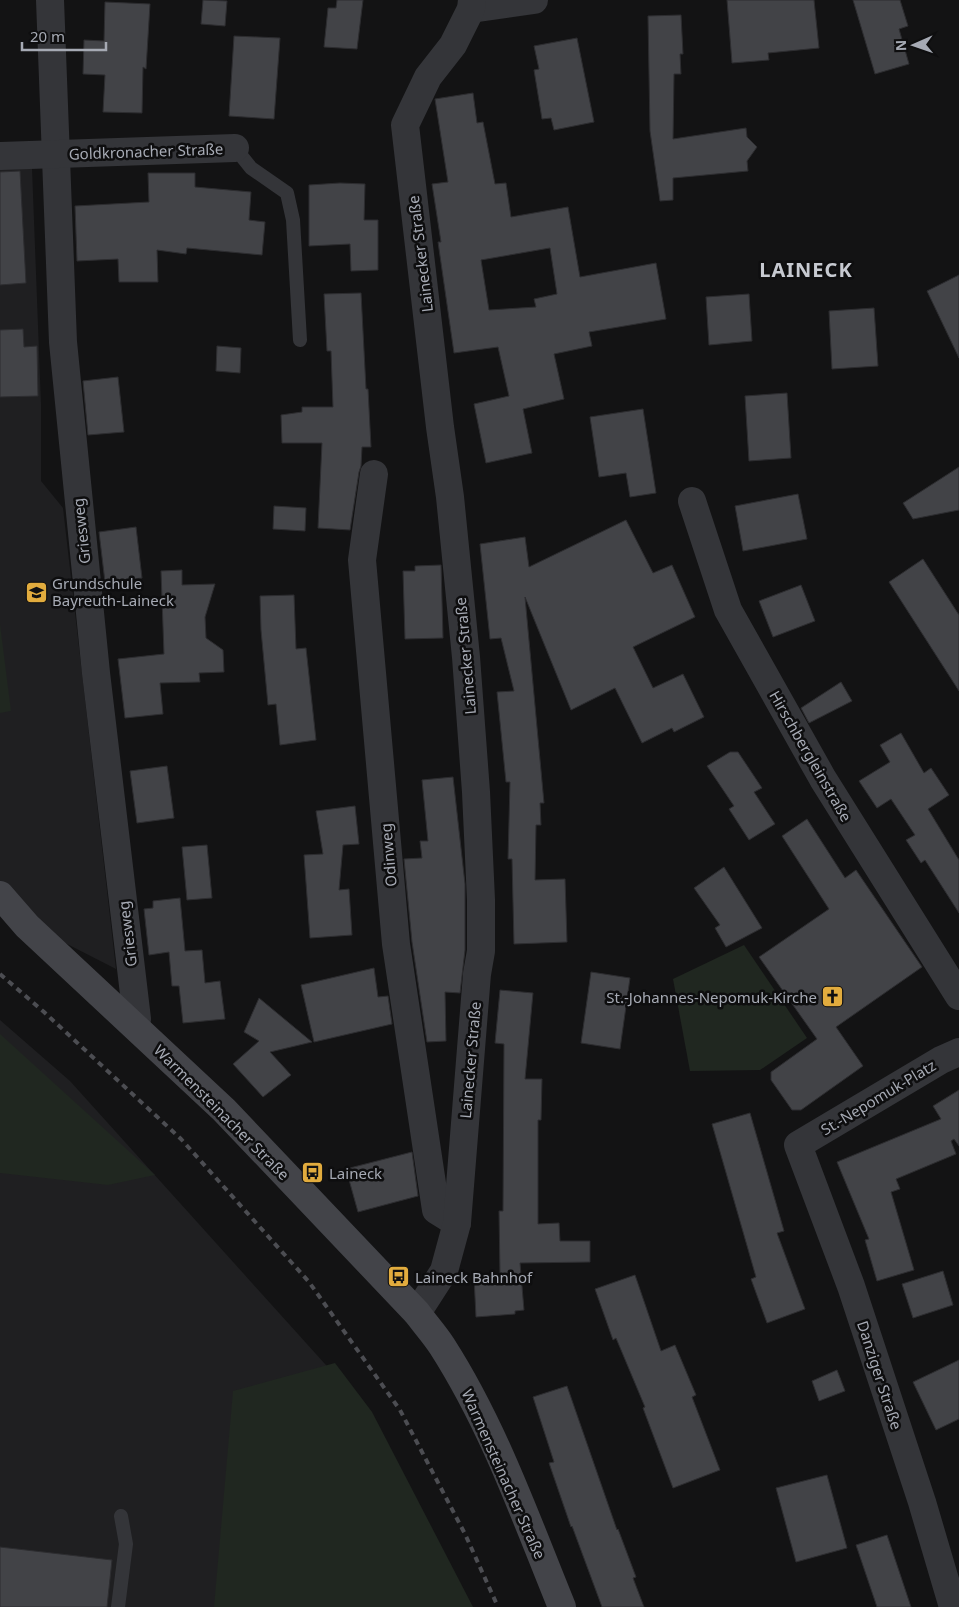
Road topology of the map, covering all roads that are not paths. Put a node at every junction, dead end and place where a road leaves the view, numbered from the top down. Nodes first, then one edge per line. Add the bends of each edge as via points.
1 (50, 0) edge
2 (534, 0) edge
3 (472, 5) edge
4 (235, 148) joint
5 (56, 154) junction
6 (0, 156) edge
7 (300, 340) dead end
8 (374, 474) dead end
9 (692, 501) dead end
10 (0, 896) edge
11 (959, 996) edge
12 (135, 1026) junction
13 (959, 1052) edge
14 (798, 1145) joint
15 (457, 1223) junction
16 (417, 1313) junction
17 (121, 1516) dead end
18 (118, 1607) edge
19 (562, 1607) edge
20 (953, 1607) edge

1 - 5 street, Goldkronacher Straße
2 - 3 street
3 - 15 street, Lainecker Straße via 453,45 428,77 405,125 461,600 476,792 481,951
4 - 5 street, Goldkronacher Straße
4 - 7 lane via 251,168 287,192 293,220
5 - 6 street, Goldkronacher Straße
5 - 12 street, Griesweg via 64,351 96,673 137,1019
8 - 15 street, Odinweg via 362,560 396,944 436,1210
9 - 11 street, Hirschbergleinstraße via 728,610 823,780
10 - 12 street, Warmensteinacher Straße
12 - 16 street, Warmensteinacher Straße via 224,1110
13 - 14 street, St.-Nepomuk-Platz
14 - 20 street, Danziger Straße via 851,1286
15 - 16 street, Lainecker Straße via 444,1271
16 - 19 street, Warmensteinacher Straße via 442,1345 493,1441
17 - 18 lane via 126,1544

